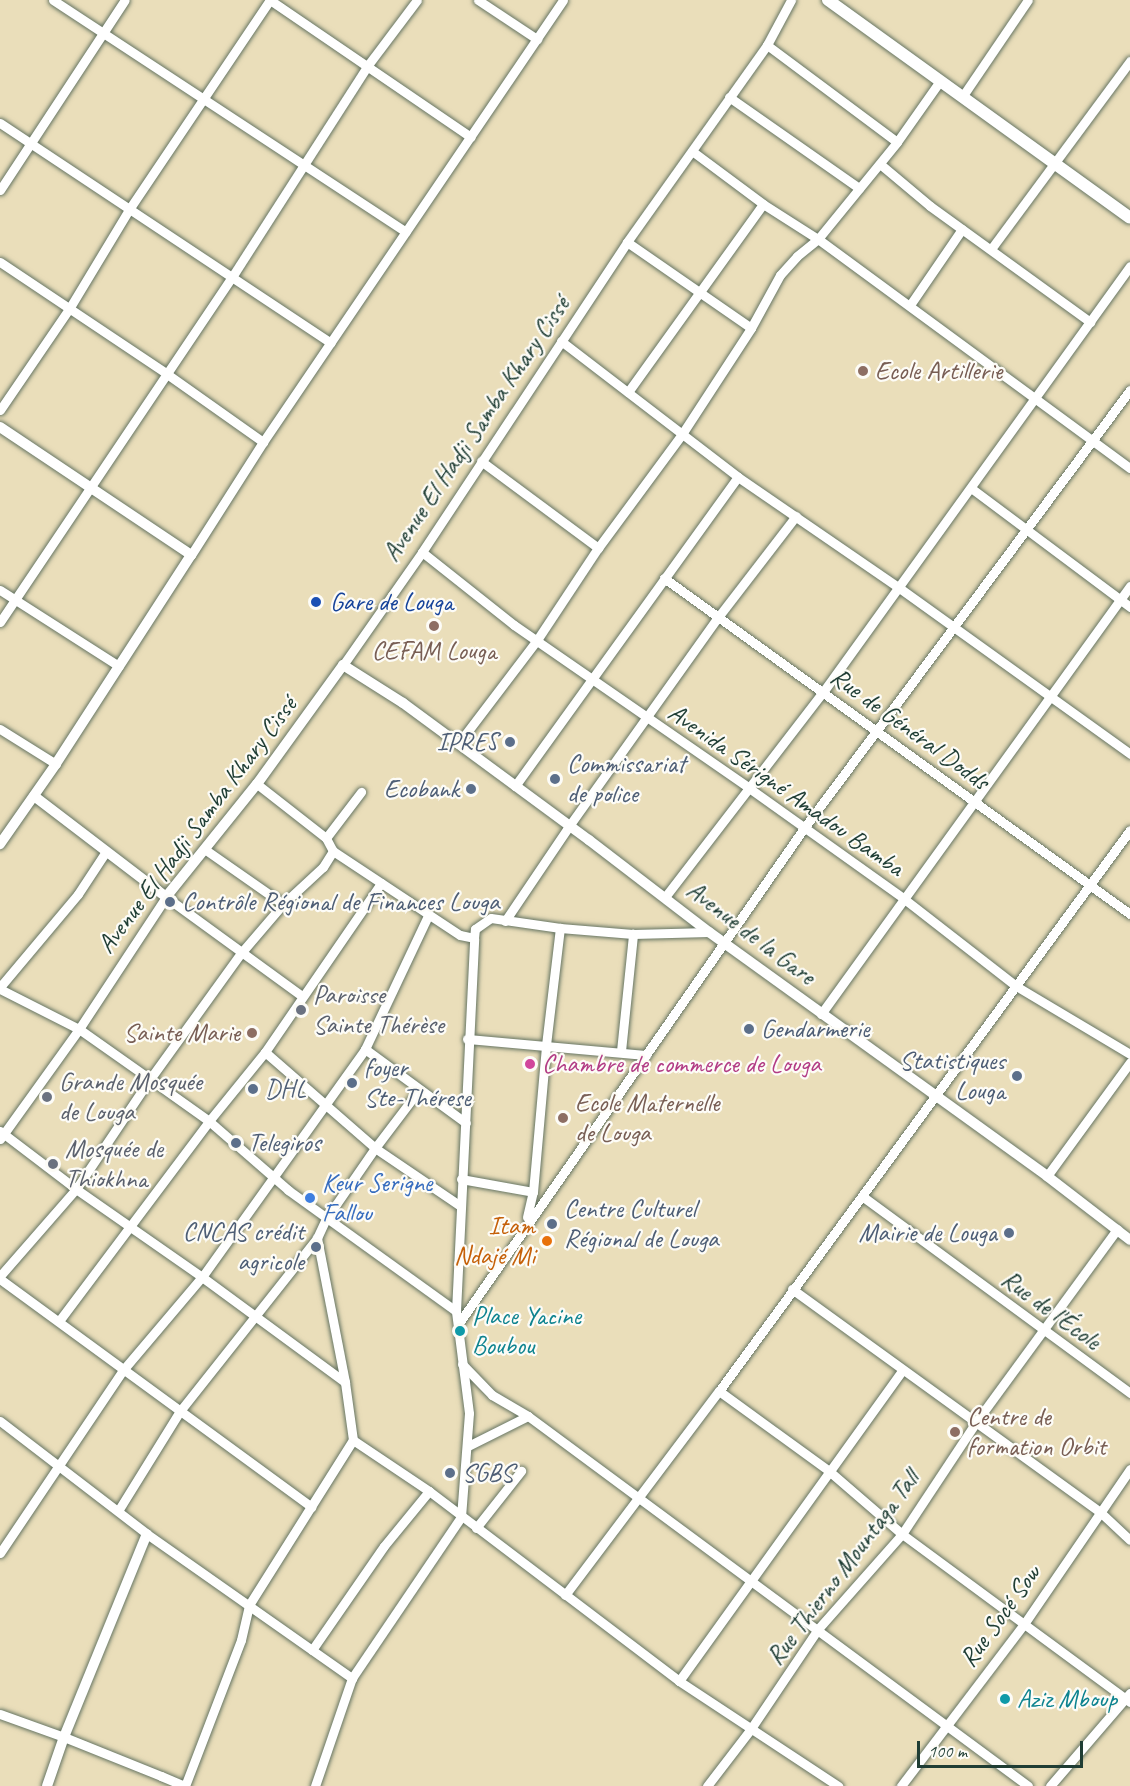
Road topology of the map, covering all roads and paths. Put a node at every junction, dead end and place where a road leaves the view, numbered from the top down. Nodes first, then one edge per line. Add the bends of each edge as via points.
1 (53, 0) edge
2 (125, 0) edge
3 (417, 0) edge
4 (478, 0) edge
5 (563, 0) edge
6 (791, 0) edge
7 (828, 0) edge
8 (1028, 0) edge
9 (102, 34) junction
10 (537, 39) junction
11 (766, 45) junction
12 (368, 65) junction
13 (1128, 67) edge
14 (940, 81) junction
15 (962, 97) junction
16 (729, 98) junction
17 (204, 100) junction
18 (0, 123) edge
19 (471, 137) junction
20 (897, 142) junction
21 (30, 145) junction
22 (692, 151) junction
23 (880, 164) junction
24 (1054, 164) junction
25 (304, 167) junction
26 (859, 188) junction
27 (0, 190) edge
28 (763, 204) junction
29 (130, 208) junction
30 (1130, 218) edge
31 (962, 229) junction
32 (406, 232) junction
33 (819, 239) junction
34 (627, 242) junction
35 (991, 249) junction
36 (0, 262) edge
37 (1130, 266) edge
38 (232, 277) junction
39 (700, 293) junction
40 (909, 305) junction
41 (69, 309) junction
42 (1090, 322) junction
43 (751, 328) junction
44 (561, 341) junction
45 (331, 343) junction
46 (167, 374) junction
47 (1130, 390) edge
48 (628, 392) junction
49 (1033, 399) junction
50 (0, 410) edge
51 (0, 427) edge
52 (682, 434) junction
53 (1092, 441) junction
54 (263, 442) junction
55 (481, 460) junction
56 (1130, 468) edge
57 (738, 477) junction
58 (90, 487) junction
59 (971, 488) junction
60 (796, 516) junction
61 (1026, 531) junction
62 (598, 548) junction
63 (422, 552) junction
64 (191, 555) junction
65 (664, 578) junction
66 (1130, 586) edge
67 (898, 587) junction
68 (0, 590) edge
69 (15, 599) junction
70 (1120, 600) junction
71 (1130, 607) edge
72 (719, 616) junction
73 (0, 622) edge
74 (955, 628) junction
75 (537, 640) junction
76 (343, 665) junction
77 (119, 666) junction
78 (592, 677) junction
79 (823, 692) junction
80 (1050, 698) junction
81 (648, 717) junction
82 (0, 729) edge
83 (876, 730) junction
84 (459, 744) junction
85 (1130, 754) edge
86 (56, 764) junction
87 (258, 784) junction
88 (515, 786) junction
89 (749, 788) junction
90 (361, 792) dead end
91 (34, 796) junction
92 (973, 801) junction
93 (569, 826) junction
94 (804, 828) junction
95 (1130, 830) edge
96 (326, 838) junction
97 (0, 844) edge
98 (206, 850) junction
99 (333, 851) junction
100 (105, 853) junction
101 (381, 883) junction
102 (1089, 885) junction
103 (166, 897) junction
104 (665, 897) junction
105 (903, 898) junction
106 (283, 904) junction
107 (1130, 914) edge
108 (429, 916) junction
109 (505, 921) junction
110 (560, 928) junction
111 (709, 932) junction
112 (633, 934) junction
113 (474, 938) junction
114 (724, 943) junction
115 (241, 953) junction
116 (1016, 986) junction
117 (0, 988) edge
118 (302, 996) junction
119 (821, 1014) junction
120 (79, 1029) junction
121 (467, 1039) junction
122 (546, 1045) junction
123 (365, 1049) junction
124 (621, 1051) junction
125 (265, 1052) junction
126 (1130, 1054) edge
127 (646, 1055) junction
128 (1130, 1062) edge
129 (150, 1079) junction
130 (419, 1090) junction
131 (936, 1096) junction
132 (326, 1103) junction
133 (209, 1121) junction
134 (466, 1123) junction
135 (1, 1135) edge
136 (375, 1148) junction
137 (1047, 1176) junction
138 (272, 1177) junction
139 (461, 1179) junction
140 (76, 1189) junction
141 (533, 1192) junction
142 (862, 1196) junction
143 (459, 1205) junction
144 (326, 1219) junction
145 (526, 1223) junction
146 (131, 1227) junction
147 (1117, 1229) junction
148 (317, 1238) junction
149 (1130, 1240) edge
150 (202, 1277) junction
151 (0, 1278) edge
152 (792, 1289) junction
153 (456, 1311) junction
154 (254, 1316) junction
155 (59, 1321) junction
156 (459, 1323) junction
157 (1041, 1330) junction
158 (462, 1364) junction
159 (123, 1370) junction
160 (902, 1371) junction
161 (345, 1382) junction
162 (719, 1391) junction
163 (1130, 1393) edge
164 (180, 1412) junction
165 (528, 1416) junction
166 (0, 1421) edge
167 (976, 1422) junction
168 (353, 1440) junction
169 (468, 1446) junction
170 (56, 1466) junction
171 (1130, 1470) edge
172 (521, 1471) dead end
173 (829, 1471) junction
174 (429, 1491) junction
175 (639, 1497) junction
176 (311, 1507) junction
177 (118, 1511) junction
178 (1099, 1511) junction
179 (461, 1517) junction
180 (476, 1528) junction
181 (147, 1534) junction
182 (902, 1534) junction
183 (1130, 1540) edge
184 (0, 1553) edge
185 (750, 1581) junction
186 (565, 1595) junction
187 (249, 1605) junction
188 (1024, 1624) junction
189 (818, 1629) junction
190 (312, 1650) junction
191 (352, 1678) junction
192 (679, 1682) junction
193 (1128, 1698) edge
194 (0, 1714) edge
195 (947, 1723) junction
196 (750, 1730) junction
197 (64, 1737) junction
198 (47, 1786) edge
199 (185, 1786) edge
200 (315, 1786) edge
201 (707, 1786) edge
202 (838, 1786) edge
203 (901, 1786) edge
204 (1028, 1786) edge
205 (1050, 1786) edge

1 - 9 street
2 - 9 street
3 - 12 street
4 - 10 street
5 - 10 street
6 - 11 street, Avenue El Hadji Samba Khary Cissé
7 - 14 main road
8 - 15 street
9 - 17 street
9 - 21 street
10 - 19 street
11 - 16 street, Avenue El Hadji Samba Khary Cissé
11 - 20 street
12 - 17 street via 270,0
12 - 19 street
12 - 25 street
13 - 24 street
14 - 15 main road
14 - 20 street
15 - 24 main road
16 - 22 street, Avenue El Hadji Samba Khary Cissé
16 - 26 street
17 - 25 street
17 - 29 street
18 - 21 street
19 - 32 street
20 - 23 street
21 - 27 street
21 - 29 street
22 - 28 street
22 - 34 street, Avenue El Hadji Samba Khary Cissé
23 - 26 street
23 - 31 street
24 - 30 main road
24 - 35 street
25 - 32 street
25 - 38 street
26 - 33 street
28 - 33 street
28 - 39 street
29 - 38 street
29 - 41 street
31 - 35 street
31 - 40 street
32 - 45 street
33 - 40 street
33 - 43 street via 780,275
34 - 39 street
34 - 44 street, Avenue El Hadji Samba Khary Cissé
35 - 42 street
36 - 41 street
37 - 42 street
38 - 45 street
38 - 46 street
39 - 43 street
39 - 48 street
40 - 49 street
41 - 46 street
41 - 50 street
42 - 49 street
43 - 52 street
44 - 48 street
44 - 55 street, Avenue El Hadji Samba Khary Cissé
45 - 54 street
46 - 54 street
46 - 58 street
47 - 53 street
48 - 52 street
49 - 53 street
49 - 59 street
51 - 58 street
52 - 57 street
52 - 62 street
53 - 56 street
53 - 61 street
54 - 64 street
55 - 62 street
55 - 63 street, Avenue El Hadji Samba Khary Cissé
57 - 60 street
57 - 65 street
58 - 64 street
58 - 69 street
59 - 61 street
59 - 67 street
60 - 67 street
60 - 72 street
61 - 70 street
61 - 74 street
62 - 75 street
63 - 75 street, Avenida Sérigné Amadou Bamba
63 - 76 street, Avenue El Hadji Samba Khary Cissé
64 - 77 street
65 - 72 street, Rue de Général Dodds
65 - 78 street
66 - 70 street
67 - 74 street
67 - 79 street
68 - 69 street
69 - 73 street
69 - 77 street
70 - 71 street
70 - 80 street
72 - 79 street, Rue de Général Dodds
72 - 81 street
74 - 80 street
74 - 83 street
75 - 78 street, Avenida Sérigné Amadou Bamba
75 - 84 street
76 - 84 street, Avenue de la Gare
76 - 87 street, Avenue El Hadji Samba Khary Cissé
77 - 86 street
78 - 81 street, Avenida Sérigné Amadou Bamba
78 - 88 street
79 - 83 street, Rue de Général Dodds
79 - 89 street
80 - 85 street
80 - 92 street
81 - 89 street, Avenida Sérigné Amadou Bamba
81 - 93 street
82 - 86 street
83 - 92 street, Rue de Général Dodds
83 - 94 street
84 - 88 street, Avenue de la Gare
86 - 91 street
87 - 96 street
87 - 98 street, Avenue El Hadji Samba Khary Cissé
88 - 93 street, Avenue de la Gare
89 - 94 street, Avenida Sérigné Amadou Bamba
89 - 104 street
90 - 96 street
91 - 97 street
91 - 100 street
92 - 102 street, Rue de Général Dodds
92 - 105 street
93 - 104 street, Avenue de la Gare
93 - 109 street
94 - 105 street, Avenida Sérigné Amadou Bamba
94 - 114 street
95 - 102 street
96 - 99 street
98 - 103 street, Avenue El Hadji Samba Khary Cissé
98 - 106 street
99 - 101 street
99 - 106 street via 323,867
100 - 103 street
100 - 117 street via 78,894
101 - 108 street
101 - 118 street
102 - 107 street, Rue de Général Dodds
102 - 116 street
103 - 115 street
103 - 120 street, Avenue El Hadji Samba Khary Cissé
104 - 111 street, Avenue de la Gare
105 - 116 street, Avenida Sérigné Amadou Bamba
105 - 119 street
106 - 115 street
108 - 113 street via 450,931
108 - 123 street
109 - 110 street
109 - 113 street via 491,918 480,923
110 - 112 street
110 - 122 street
111 - 112 street
111 - 114 street, Avenue de la Gare
112 - 124 street
113 - 121 street
114 - 119 street, Avenue de la Gare
114 - 127 street
115 - 118 street
115 - 129 street
116 - 126 street, Avenida Sérigné Amadou Bamba
116 - 131 street
117 - 120 street
118 - 125 street
119 - 131 street, Avenue de la Gare
120 - 129 street
120 - 135 street, Avenue El Hadji Samba Khary Cissé
121 - 122 street
121 - 134 street
122 - 124 street
122 - 141 street
123 - 130 street
123 - 132 street
124 - 127 street
125 - 132 street
125 - 133 street
127 - 145 street
128 - 137 street
129 - 133 street
129 - 140 street
130 - 134 street
130 - 136 street
131 - 137 street, Avenue de la Gare
131 - 142 street
132 - 136 street
132 - 138 street
133 - 138 street
133 - 146 street
134 - 139 street
135 - 140 street
136 - 143 street
136 - 144 street
137 - 147 street, Avenue de la Gare
138 - 144 street
138 - 150 street
139 - 141 street
139 - 143 street
140 - 146 street
140 - 151 street
141 - 145 street
142 - 152 street
142 - 157 street, Rue de l'École
143 - 153 street
144 - 148 street
144 - 153 street
145 - 156 street
146 - 150 street
146 - 155 street
147 - 149 street, Avenue de la Gare
147 - 157 street, Rue Thierno Mountaga Tall
148 - 154 street
148 - 161 street
150 - 154 street
150 - 159 street
151 - 155 street
152 - 160 street
152 - 162 street
153 - 156 street
154 - 161 street
154 - 164 street
155 - 159 street
156 - 158 street
157 - 163 street, Rue de l'École
157 - 167 street, Rue Thierno Mountaga Tall
158 - 165 street via 492,1395
158 - 169 street via 469,1413
159 - 164 street
159 - 170 street
160 - 167 street
160 - 173 street
161 - 168 street
162 - 173 street
162 - 175 street
164 - 176 street
164 - 177 street
165 - 169 street
165 - 175 street
166 - 170 street
167 - 178 street
167 - 182 street, Rue Thierno Mountaga Tall
168 - 174 street
168 - 176 street
169 - 179 street
170 - 177 street
170 - 184 street
171 - 178 street, Rue Socé Sow
172 - 180 street
173 - 182 street
173 - 185 street
174 - 179 street
174 - 190 street via 384,1546
175 - 185 street
175 - 186 street
176 - 187 street
177 - 181 street
178 - 183 street
178 - 188 street, Rue Socé Sow
179 - 180 street
179 - 191 street
180 - 186 street
181 - 187 street
181 - 197 street
182 - 188 street
182 - 189 street, Rue Thierno Mountaga Tall
185 - 189 street
185 - 192 street
186 - 192 street
187 - 190 street
187 - 199 street via 242,1640
188 - 193 street
188 - 195 street, Rue Socé Sow
189 - 195 street
189 - 196 street, Rue Thierno Mountaga Tall
190 - 191 street
191 - 200 street
192 - 196 street
193 - 205 street
194 - 197 street
195 - 203 street, Rue Socé Sow
195 - 204 street
196 - 201 street, Rue Thierno Mountaga Tall
196 - 202 street
197 - 198 street
197 - 199 street

